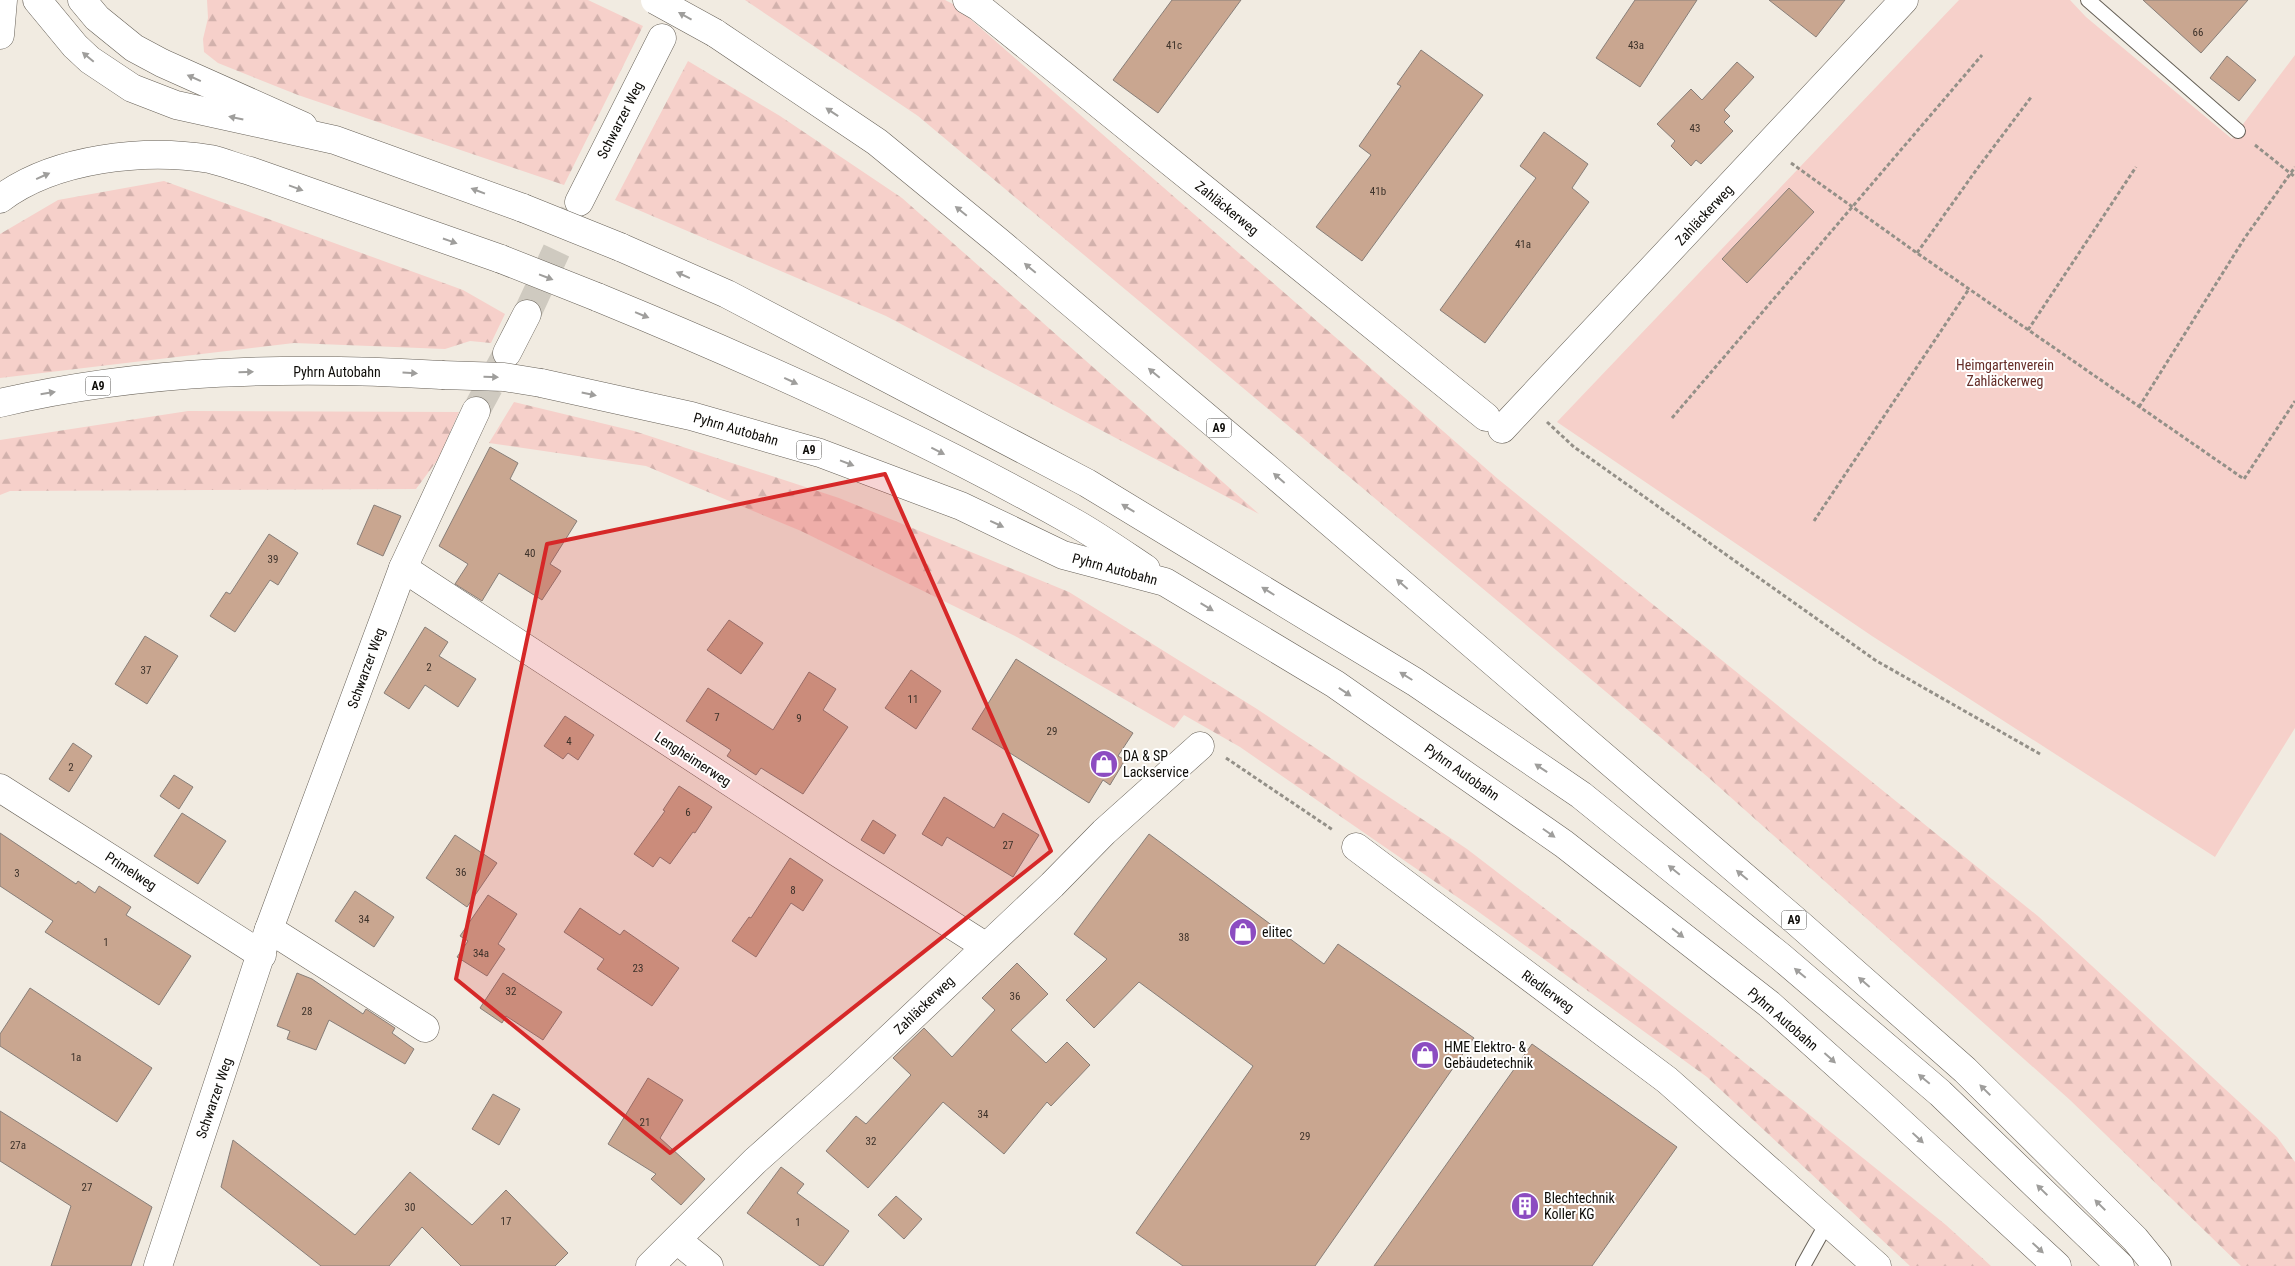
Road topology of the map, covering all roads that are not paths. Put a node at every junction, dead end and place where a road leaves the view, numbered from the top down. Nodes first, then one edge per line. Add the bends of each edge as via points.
1 (82, 0) edge
2 (654, 0) edge
3 (967, 0) edge
4 (1904, 0) edge
5 (2088, 0) edge
6 (38, 2) edge
7 (662, 38) dead end
8 (2238, 131) road end
9 (335, 140) junction
10 (0, 199) edge
11 (579, 202) tunnel mouth
12 (527, 314) tunnel mouth
13 (507, 353) tunnel mouth
14 (0, 403) edge
15 (476, 411) tunnel mouth
16 (403, 568) junction
17 (1165, 582) junction
18 (1200, 746) road end
19 (0, 788) edge
20 (1356, 847) road end
21 (266, 942) junction
22 (985, 946) junction
23 (425, 1028) dead end
24 (1828, 1221) junction
25 (677, 1240) junction
26 (158, 1266) edge
27 (650, 1266) edge
28 (709, 1266) edge
29 (1803, 1266) edge
30 (1877, 1266) edge
31 (2057, 1266) edge
32 (2120, 1266) edge
33 (2157, 1266) edge

9 -> 1 main road via 134,48 109,29
33 -> 2 main road, A9, bridge via 2135,1239 1964,1070 1797,922 999,242 877,142 715,33
3 - 4 main road, Zahläckerweg via 1494,423 1526,403
5 - 8 lane
9 -> 6 main road via 176,105 132,88 90,60
7 - 11 main road, Schwarzer Weg
32 -> 9 main road, bridge via 1940,1092 1781,957 1581,795 1415,682 1087,484 727,294 620,246
10 -> 17 main road, bridge via 50,173 104,158 159,156 210,160 250,171 500,259 684,332 887,425 1074,522
12 - 13 main road
14 -> 17 main road, Pyhrn Autobahn / A9, bridge via 43,393 198,373 378,371 504,377 691,416 820,453 961,506 1063,555
15 - 16 main road, Schwarzer Weg
16 - 21 main road, Schwarzer Weg
16 - 22 main road, Lengheimerweg
17 -> 31 main road, Pyhrn Autobahn / A9 via 1334,684 1564,844 1769,1004
18 - 22 main road, Zahläckerweg
19 - 21 main road, Primelweg
20 - 24 main road, Riedlerweg via 1667,1080
21 - 23 main road
21 - 26 main road, Schwarzer Weg
22 - 25 main road, Zahläckerweg via 839,1086 754,1161
24 - 29 lane
24 - 30 main road, Riedlerweg
25 - 27 main road, Zahläckerweg
25 - 28 main road

